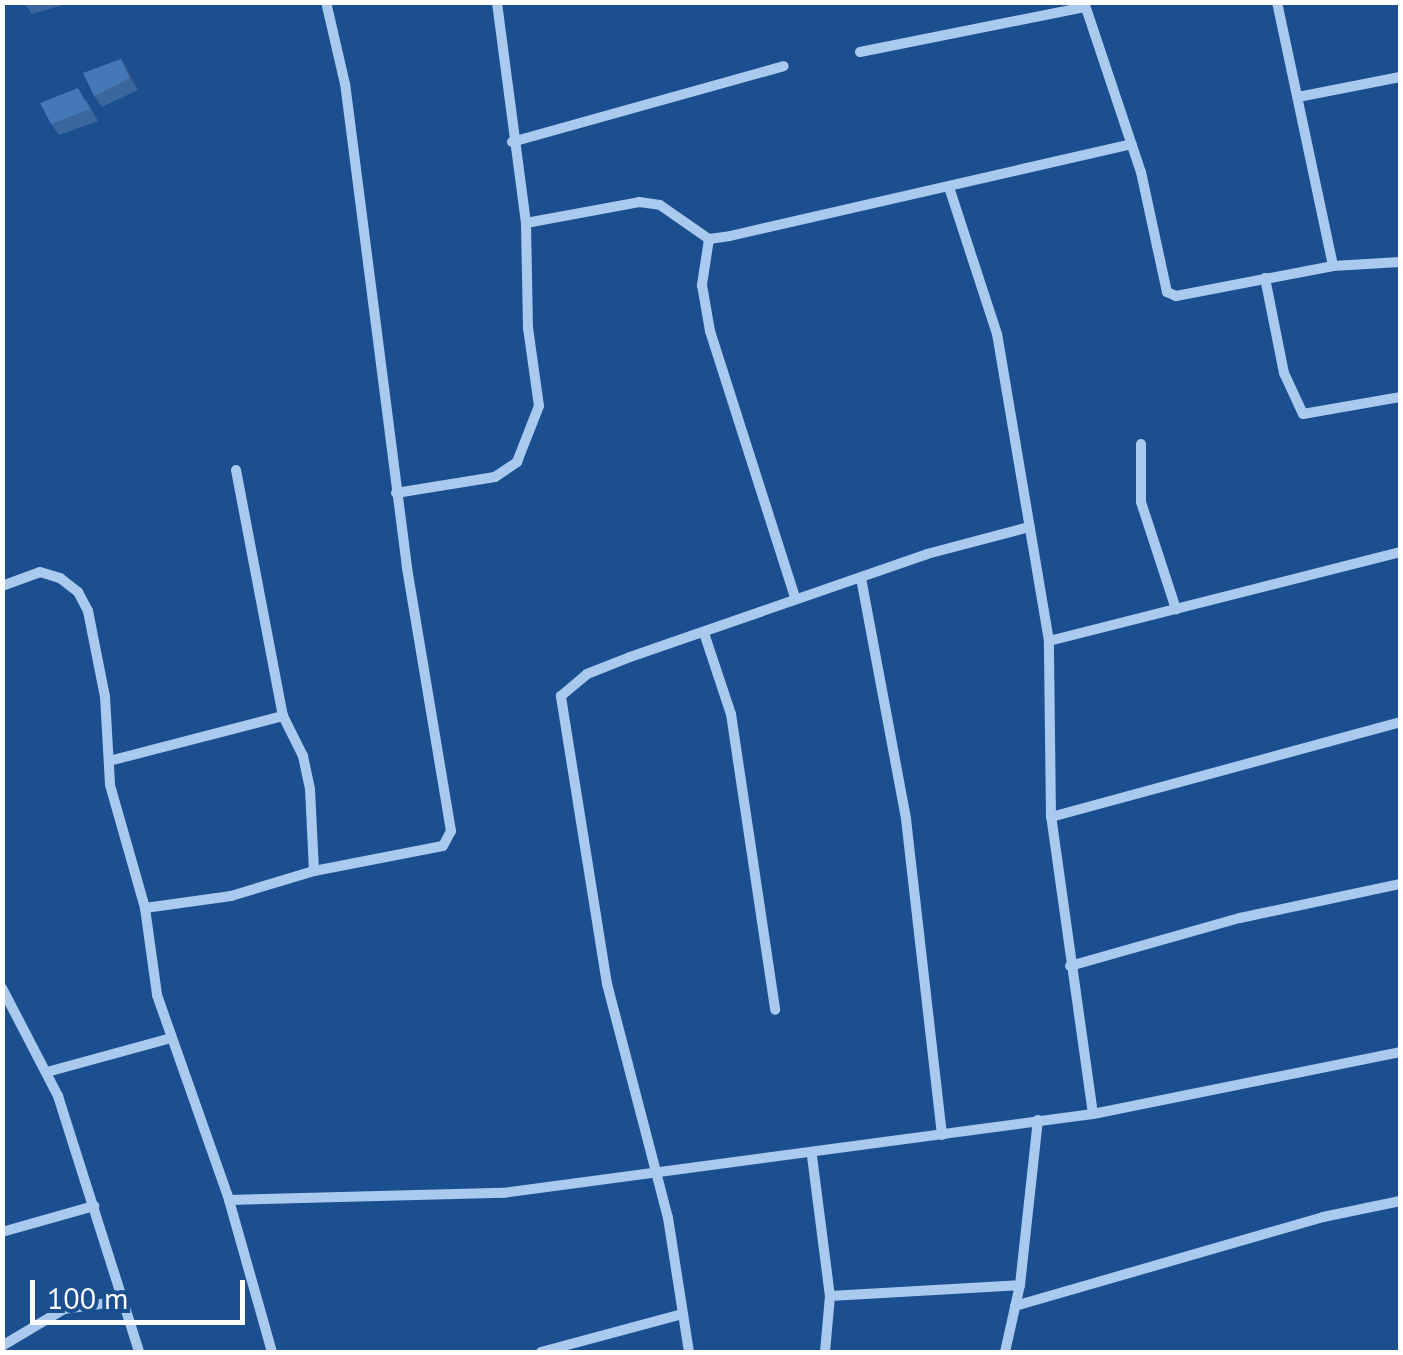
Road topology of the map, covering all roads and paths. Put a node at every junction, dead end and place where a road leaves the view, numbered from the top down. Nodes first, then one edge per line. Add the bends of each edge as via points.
1 (326, 2) edge
2 (497, 2) edge
3 (1277, 2) edge
4 (1085, 5) edge
5 (860, 52) dead end
6 (784, 66) dead end
7 (1400, 76) edge
8 (1298, 97) junction
9 (512, 142) junction
10 (1132, 144) junction
11 (950, 190) junction
12 (526, 223) junction
13 (708, 239) junction
14 (1400, 262) edge
15 (1333, 266) junction
16 (1266, 278) junction
17 (1400, 398) edge
18 (1141, 444) dead end
19 (236, 470) dead end
20 (396, 493) junction
21 (1029, 527) junction
22 (1400, 552) edge
23 (861, 578) junction
24 (2, 586) edge
25 (796, 598) junction
26 (1176, 609) junction
27 (704, 633) junction
28 (1049, 642) junction
29 (283, 716) junction
30 (1400, 724) edge
31 (109, 761) junction
32 (1051, 817) junction
33 (314, 871) junction
34 (1400, 884) edge
35 (145, 908) junction
36 (1070, 966) junction
37 (2, 988) edge
38 (775, 1010) dead end
39 (168, 1039) junction
40 (1400, 1052) edge
41 (46, 1072) junction
42 (1093, 1114) junction
43 (1038, 1120) junction
44 (942, 1135) junction
45 (812, 1156) junction
46 (657, 1174) junction
47 (229, 1200) junction
48 (1400, 1201) edge
49 (94, 1206) junction
50 (2, 1232) edge
51 (1020, 1285) junction
52 (830, 1296) junction
53 (122, 1301) junction
54 (1015, 1306) junction
55 (683, 1314) junction
56 (2, 1346) edge
57 (140, 1352) edge
58 (272, 1352) edge
59 (541, 1352) edge
60 (689, 1352) edge
61 (825, 1352) edge
62 (1005, 1352) edge

1 - 20 street via 345,84
2 - 9 street
3 - 8 street
4 - 5 street
4 - 10 street
6 - 9 street
7 - 8 street
8 - 15 street
9 - 12 street
10 - 11 street
10 - 16 street via 1150,206 1160,285 1176,296
11 - 13 street
11 - 21 street via 997,334
12 - 13 street via 639,202 660,206
12 - 20 street via 528,328 540,406 532,433 516,462 495,478
13 - 25 street via 702,285 710,330
14 - 15 street
15 - 16 street
16 - 17 street via 1284,373 1304,414
18 - 26 street via 1141,502
19 - 29 street
20 - 33 street via 451,840
21 - 23 street
21 - 28 street
22 - 26 street
23 - 25 street
23 - 44 street via 906,820
24 - 31 street via 40,572 78,592 106,697
25 - 27 street
26 - 28 street
27 - 38 street via 731,714
27 - 46 street via 587,674 561,696 608,984
28 - 32 street
29 - 31 street
29 - 33 street via 306,773
30 - 32 street
31 - 35 street
32 - 36 street
33 - 35 street via 231,896
34 - 36 street via 1240,918
35 - 39 street
36 - 42 street
37 - 41 street
39 - 41 street
39 - 47 street
40 - 42 street
41 - 49 street
42 - 43 street
43 - 44 street
43 - 51 street
44 - 45 street
45 - 46 street
45 - 52 street
46 - 47 street via 503,1192
46 - 55 street
47 - 58 street
48 - 54 street
49 - 50 street
49 - 53 street
51 - 52 street
51 - 54 street
52 - 61 street
53 - 56 street via 64,1308
53 - 57 street
54 - 62 street
55 - 59 street
55 - 60 street

